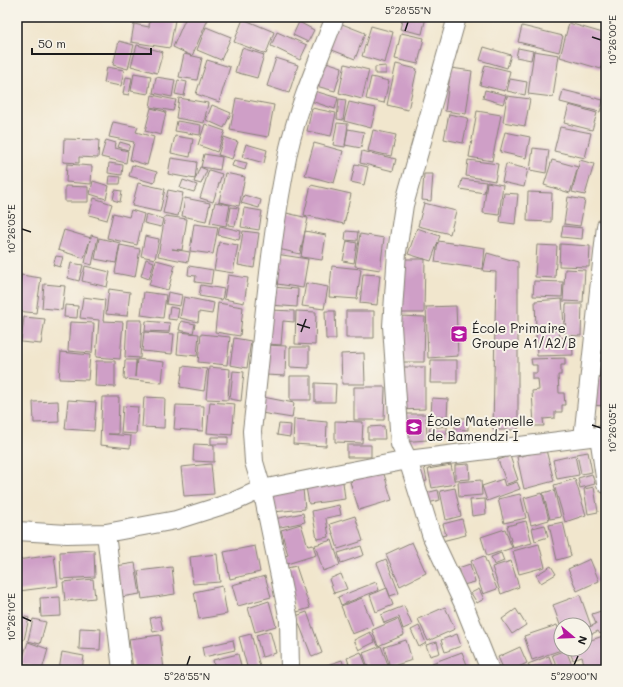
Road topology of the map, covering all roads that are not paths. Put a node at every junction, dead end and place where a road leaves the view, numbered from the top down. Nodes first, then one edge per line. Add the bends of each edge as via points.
1 (335, 17) edge
2 (457, 17) edge
3 (606, 226) edge
4 (596, 436) edge
5 (408, 460) junction
6 (606, 484) edge
7 (262, 489) junction
8 (17, 531) edge
9 (106, 533) junction
10 (122, 670) edge
11 (290, 670) edge
12 (490, 670) edge

1 - 7 street via 289,147 274,235 252,431 254,462
2 - 5 street via 404,205 396,252 392,333 400,444
3 - 4 street
4 - 5 street
4 - 6 street
5 - 7 street
5 - 12 street via 432,536
7 - 9 street via 233,502 176,520
7 - 11 street via 290,620
8 - 9 street
9 - 10 street

